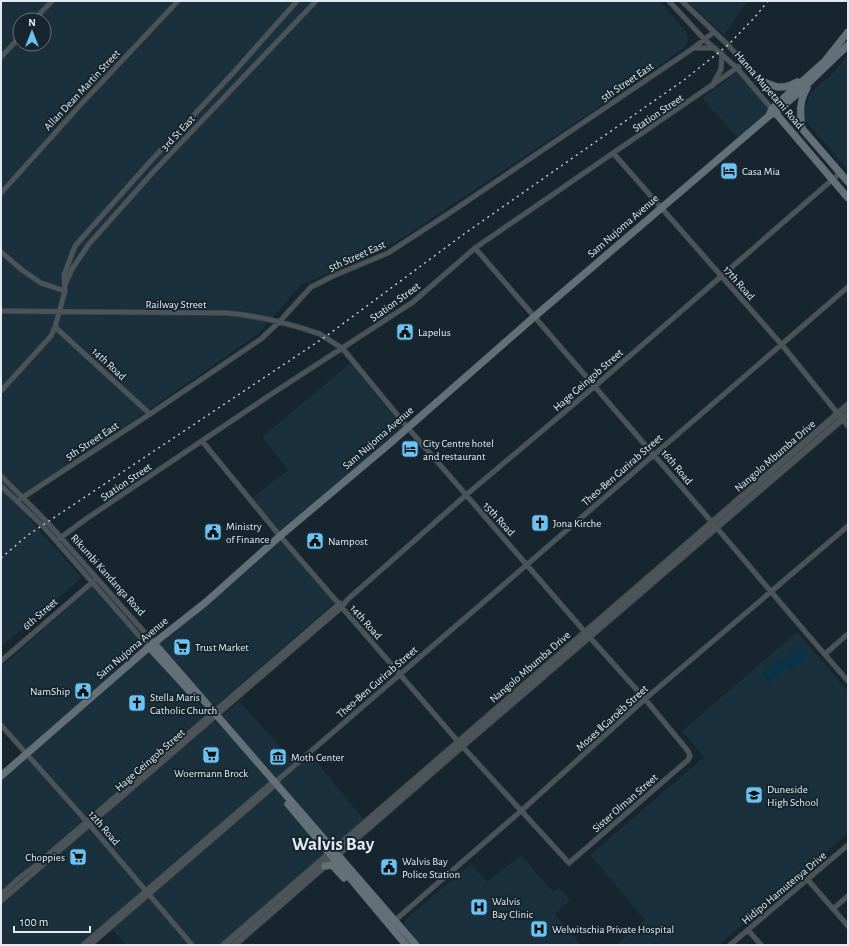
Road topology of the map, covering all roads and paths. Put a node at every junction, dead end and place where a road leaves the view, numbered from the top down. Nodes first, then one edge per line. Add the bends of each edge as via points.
1 (52, 1) edge
2 (178, 1) edge
3 (298, 1) edge
4 (316, 1) edge
5 (669, 1) edge
6 (682, 1) edge
7 (42, 12) edge
8 (714, 32) junction
9 (847, 37) edge
10 (706, 40) junction
11 (261, 42) junction
12 (848, 45) edge
13 (12, 46) edge
14 (715, 48) junction
15 (269, 49) junction
16 (692, 49) junction
17 (722, 54) junction
18 (1, 58) edge
19 (744, 63) junction
20 (737, 68) junction
21 (234, 72) junction
22 (241, 78) junction
23 (810, 78) junction
24 (758, 79) junction
25 (711, 87) junction
26 (781, 104) junction
27 (772, 112) junction
28 (802, 127) junction
29 (614, 154) junction
30 (840, 173) junction
31 (832, 179) junction
32 (848, 182) edge
33 (1, 193) edge
34 (848, 198) edge
35 (661, 208) junction
36 (475, 248) junction
37 (1, 252) edge
38 (722, 276) junction
39 (848, 287) edge
40 (65, 288) junction
41 (1, 311) edge
42 (60, 312) junction
43 (534, 317) junction
44 (280, 321) junction
45 (55, 328) junction
46 (782, 345) junction
47 (342, 349) junction
48 (594, 387) junction
49 (1, 391) edge
50 (848, 405) edge
51 (150, 414) junction
52 (848, 414) edge
53 (840, 417) junction
54 (848, 426) edge
55 (408, 428) junction
56 (202, 441) junction
57 (654, 454) junction
58 (1, 476) edge
59 (1, 486) edge
60 (466, 495) junction
61 (23, 497) junction
62 (17, 500) junction
63 (714, 525) junction
64 (848, 526) edge
65 (280, 536) junction
66 (61, 538) junction
67 (56, 541) junction
68 (527, 564) junction
69 (97, 577) junction
70 (92, 582) junction
71 (770, 592) junction
72 (340, 605) junction
73 (848, 634) edge
74 (587, 635) junction
75 (152, 645) junction
76 (825, 654) junction
77 (1, 661) edge
78 (399, 674) junction
79 (848, 681) edge
80 (646, 699) junction
81 (213, 714) junction
82 (1, 725) edge
83 (460, 744) junction
84 (26, 754) junction
85 (1, 776) edge
86 (275, 782) junction
87 (521, 811) junction
88 (88, 823) junction
89 (848, 845) edge
90 (334, 854) junction
91 (325, 866) junction
92 (808, 880) junction
93 (355, 884) junction
94 (148, 891) junction
95 (1, 895) edge
96 (848, 896) edge
97 (1, 900) edge
98 (833, 909) junction
99 (392, 923) junction
100 (848, 926) edge
101 (748, 930) junction
102 (83, 945) edge
103 (90, 945) edge
104 (192, 945) edge
105 (224, 945) edge
106 (234, 945) edge
107 (406, 945) edge
108 (416, 945) edge
109 (730, 945) edge
110 (761, 945) edge

1 - 7 street
2 - 33 street, Allan Dean Martin Street via 82,102
3 - 11 street, 3rd St East
4 - 15 street, 3rd St East
5 - 10 street, Hanna Mupetami Road
6 - 8 street, Hanna Mupetami Road
8 - 10 street, 5th Street East
8 - 19 street, Hanna Mupetami Road
9 - 23 main road, Sam Nujoma Avenue
10 - 14 street, Hanna Mupetami Road
10 - 16 street, 5th Street East
11 - 15 street
11 - 21 street, 3rd St East
12 - 23 main road, Sam Nujoma Avenue
13 - 18 street
14 - 16 street
14 - 17 street, Hanna Mupetami Road
15 - 22 street, 3rd St East
16 - 44 street, 5th Street East via 388,253 311,287
17 - 20 street, Hanna Mupetami Road
17 - 25 street via 721,69
19 - 20 street, Station Street
19 - 24 street, Hanna Mupetami Road
20 - 25 street, Station Street
20 - 27 street, Hanna Mupetami Road
21 - 22 street
21 - 40 street, 3rd St East via 75,246 64,275
22 - 40 street, 3rd St East via 89,244 72,269
23 - 24 main road via 783,87 774,87
23 - 26 main road, Sam Nujoma Avenue
23 - 28 main road via 801,101
24 - 26 street, Hanna Mupetami Road
25 - 29 street, Station Street
26 - 27 main road, Sam Nujoma Avenue
26 - 28 main road, Hanna Mupetami Road
27 - 31 main road, Hanna Mupetami Road
27 - 35 main road, Sam Nujoma Avenue
28 - 30 main road, Hanna Mupetami Road
29 - 35 street, 17th Road
29 - 36 street, Station Street
30 - 31 street, Hage Geingob Street
30 - 32 main road, Hanna Mupetami Road
31 - 34 main road, Hanna Mupetami Road
31 - 38 street, Hage Geingob Street
35 - 38 street, 17th Road
35 - 43 main road, Sam Nujoma Avenue
36 - 43 street, 16th Road
36 - 47 street, Station Street via 413,302
37 - 40 street via 41,283
38 - 46 street, 17th Road
38 - 48 street, Hage Geingob Street
39 - 46 street, Theo-Ben Gurirab Street
40 - 42 street, 3rd St East
41 - 42 street, Railway Street
42 - 44 street, Railway Street via 227,313
42 - 45 street, 3rd St East
43 - 48 street, 16th Road
43 - 55 main road, Sam Nujoma Avenue
44 - 47 street, Railway Street via 320,334
44 - 51 street, 5th Street East via 261,339
45 - 49 street, 3rd St East via 51,336
45 - 51 street, 14th Road
46 - 53 street, 17th Road
46 - 57 street, Theo-Ben Gurirab Street
47 - 55 street, 15th Road
47 - 56 street, Station Street
48 - 57 street, 16th Road
48 - 60 street, Hage Geingob Street
50 - 53 street, Nangolo Mbumba Drive
51 - 61 street, 5th Street East
52 - 53 street, Nangolo Mbumba Drive
53 - 54 street, 17th Road
53 - 63 street, Nangolo Mbumba Drive
55 - 60 street, 15th Road
55 - 65 main road, Sam Nujoma Avenue
56 - 65 street, 14th Road
56 - 66 street, Station Street
57 - 63 street, 16th Road
57 - 68 street, Theo-Ben Gurirab Street
58 - 61 street, Rikumbi Kandanga Road
59 - 62 street, Rikumbi Kandanga Road
60 - 68 street, 15th Road
60 - 72 street, Hage Geingob Street
61 - 62 street, 5th Street East
61 - 66 street, Rikumbi Kandanga Road
62 - 67 street, Rikumbi Kandanga Road
63 - 71 street, 16th Road
63 - 74 street, Nangolo Mbumba Drive
64 - 71 street, Moses ǁGaroëb Street
65 - 72 street, 14th Road
65 - 75 main road, Sam Nujoma Avenue via 206,602
66 - 67 street, Station Street
66 - 69 street, Rikumbi Kandanga Road
67 - 70 street, Rikumbi Kandanga Road
68 - 74 street, 15th Road
68 - 78 street, Theo-Ben Gurirab Street
69 - 70 street, 6th Street
69 - 75 street, Rikumbi Kandanga Road
70 - 75 street, Rikumbi Kandanga Road
70 - 77 street, 6th Street
71 - 76 street, 16th Road
71 - 80 street, Moses ǁGaroëb Street
72 - 78 street, 14th Road
72 - 81 street, Hage Geingob Street
73 - 76 street
74 - 80 street, 15th Road
74 - 83 street, Nangolo Mbumba Drive
75 - 81 main road, Rikumbi Kandanga Road
75 - 84 main road, Sam Nujoma Avenue
76 - 79 street, 16th Road
78 - 83 street, 14th Road
78 - 86 street, Theo-Ben Gurirab Street
80 - 87 street, Moses ǁGaroëb Street
80 - 87 street, Sister Olman Street via 688,751 688,760 569,864
81 - 86 main road, Rikumbi Kandanga Road
81 - 88 street, Hage Geingob Street
82 - 84 street, 12th Road
83 - 87 street, 14th Road
83 - 90 street, Nangolo Mbumba Drive
84 - 85 main road, Sam Nujoma Avenue
84 - 88 street, 12th Road
86 - 90 main road, Rikumbi Kandanga Road
86 - 94 street, Theo-Ben Gurirab Street
87 - 99 street, Moses ǁGaroëb Street
88 - 94 street, 12th Road
88 - 95 street, Hage Geingob Street
88 - 97 street, Hage Geingob Street
89 - 92 street, Hidipo Hamutenya Drive
90 - 91 street, Nangolo Mbumba Drive
90 - 93 main road, Rikumbi Kandanga Road
90 - 99 main road, Rikumbi Kandanga Road
90 - 105 street, Nangolo Mbumba Drive
91 - 93 main road via 332,865 347,881
91 - 106 street, Nangolo Mbumba Drive
92 - 98 street
92 - 101 street, Hidipo Hamutenya Drive
93 - 99 main road, Rikumbi Kandanga Road
94 - 102 street, Theo-Ben Gurirab Street
94 - 103 street, Theo-Ben Gurirab Street
94 - 104 street, 12th Road
96 - 98 street
98 - 100 street
99 - 107 main road, Rikumbi Kandanga Road
99 - 108 main road, Rikumbi Kandanga Road
101 - 109 street, Hidipo Hamutenya Drive
101 - 110 street

